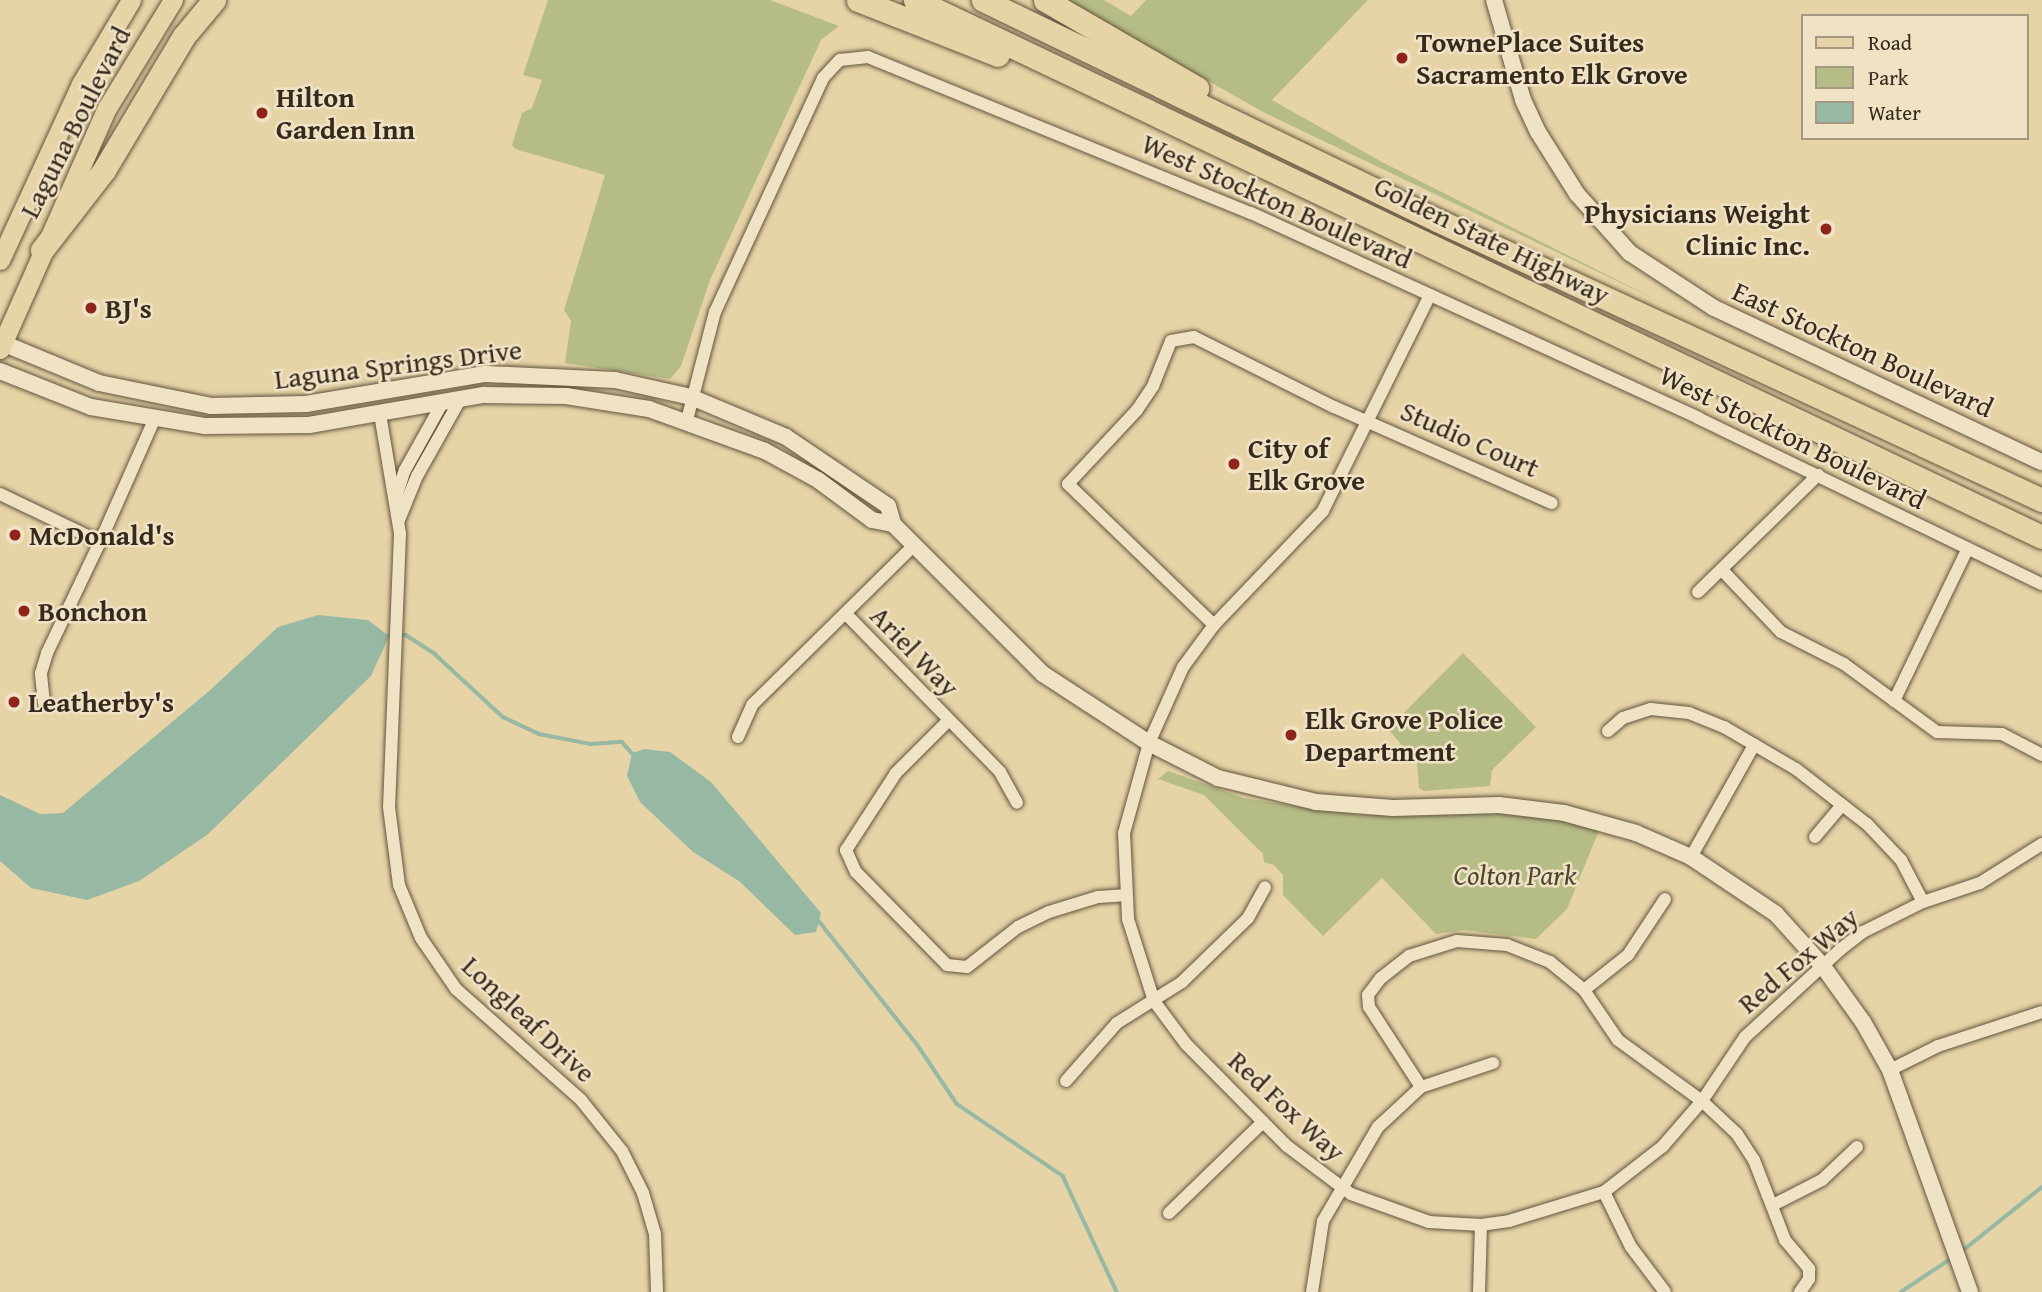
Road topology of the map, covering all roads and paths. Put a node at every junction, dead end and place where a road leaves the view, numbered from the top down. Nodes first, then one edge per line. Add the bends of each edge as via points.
1 (131, 0) edge
2 (173, 0) edge
3 (214, 0) edge
4 (858, 0) edge
5 (915, 0) edge
6 (984, 0) edge
7 (1045, 0) edge
8 (1494, 0) edge
9 (1188, 129) junction
10 (1271, 140) junction
11 (42, 250) junction
12 (0, 260) edge
13 (1430, 295) junction
14 (1, 345) edge
15 (0, 371) edge
16 (691, 397) junction
17 (453, 399) junction
18 (344, 400) junction
19 (211, 406) junction
20 (270, 407) junction
21 (380, 414) junction
22 (154, 420) junction
23 (687, 420) junction
24 (1369, 420) junction
25 (205, 425) junction
26 (264, 428) junction
27 (2042, 462) edge
28 (1818, 475) junction
29 (0, 494) edge
30 (2042, 500) edge
31 (396, 501) junction
32 (1552, 503) dead end
33 (399, 520) junction
34 (893, 524) junction
35 (2042, 537) edge
36 (100, 542) junction
37 (915, 544) junction
38 (1967, 550) junction
39 (1722, 570) junction
40 (2042, 584) edge
41 (1698, 592) dead end
42 (846, 614) junction
43 (1214, 625) junction
44 (1894, 701) junction
45 (44, 703) dead end
46 (948, 721) junction
47 (1608, 731) dead end
48 (738, 737) dead end
49 (1149, 743) junction
50 (1754, 745) junction
51 (2042, 755) edge
52 (1017, 803) dead end
53 (1842, 805) junction
54 (1815, 837) dead end
55 (2042, 844) edge
56 (1691, 857) junction
57 (1265, 887) dead end
58 (1124, 895) junction
59 (1665, 899) dead end
60 (1923, 902) junction
61 (1822, 965) junction
62 (1584, 990) junction
63 (1154, 1001) junction
64 (2042, 1012) edge
65 (1493, 1063) dead end
66 (1890, 1070) junction
67 (1066, 1081) dead end
68 (1421, 1087) junction
69 (1702, 1101) junction
70 (1263, 1122) junction
71 (1857, 1147) dead end
72 (1340, 1187) junction
73 (1604, 1192) junction
74 (1775, 1204) junction
75 (1168, 1213) dead end
76 (1480, 1225) junction
77 (657, 1292) edge
78 (1312, 1292) edge
79 (1479, 1292) edge
80 (1665, 1292) edge
81 (1800, 1292) edge
82 (1970, 1292) edge

1 - 12 main road, Laguna Boulevard via 81,84
2 - 11 main road, Laguna Boulevard via 107,108
3 - 11 highway via 184,36 104,170
4 - 9 highway
5 - 9 highway, Golden State Highway
6 - 10 highway, Golden State Highway
7 - 10 highway via 1245,116
8 - 27 street, East Stockton Boulevard via 1523,100 1538,132 1577,194 1630,253 1714,308
9 - 35 highway, Golden State Highway
10 - 30 highway, Golden State Highway
11 - 14 main road, Laguna Boulevard
13 - 16 street, West Stockton Boulevard via 1251,213 876,59 856,56 840,60 822,78 727,281
13 - 24 street, Red Fox Way
13 - 28 street, West Stockton Boulevard
14 - 19 street, Laguna Springs Drive via 99,383
15 - 22 street, Laguna Springs Drive via 91,407
16 - 18 street, Laguna Springs Drive via 615,380 512,373 418,383
16 - 23 street, West Stockton Boulevard
16 - 34 street, Laguna Springs Drive via 765,426 833,465 888,506
17 - 21 street, Laguna Springs Drive
17 - 23 street, Laguna Springs Drive via 566,396 611,401
17 - 31 street, Longleaf Drive via 405,470
17 - 33 street, Longleaf Drive
18 - 20 street, Laguna Springs Drive
18 - 26 street via 330,412 283,417
19 - 20 street, Laguna Springs Drive
19 - 22 street via 197,413 160,412
20 - 25 street via 259,417 220,417
21 - 26 street, Laguna Springs Drive
21 - 31 street, Longleaf Drive
22 - 25 street, Laguna Springs Drive
22 - 36 street
23 - 34 street, Laguna Springs Drive via 765,450 826,485 872,520
24 - 32 street, Studio Court
24 - 43 street, Red Fox Way via 1323,511
24 - 43 street, Studio Court via 1194,337 1171,341 1153,386 1137,410 1068,484
25 - 26 street, Laguna Springs Drive
28 - 38 street, West Stockton Boulevard
28 - 39 street
29 - 36 street
31 - 33 street, Longleaf Drive
33 - 77 street, Longleaf Drive via 389,834 409,915 456,989 582,1100 622,1151 643,1193 655,1234
34 - 37 street, Laguna Springs Drive
36 - 45 street via 47,653 41,673
37 - 42 street
37 - 49 street, Laguna Springs Drive via 1043,674
38 - 40 street, West Stockton Boulevard
38 - 44 street
39 - 41 street
39 - 44 street via 1781,632 1844,664
42 - 46 street, Ariel Way
42 - 48 street via 752,705
43 - 49 street, Red Fox Way via 1183,667
44 - 51 street via 1937,732 2002,734
46 - 52 street, Ariel Way via 1000,772
46 - 58 street via 896,773 846,850 856,872 947,965 967,967 1018,927 1049,912
47 - 50 street via 1635,712 1663,709 1689,713
49 - 56 street, Laguna Springs Drive via 1218,778 1282,795 1380,807 1499,805 1564,813 1636,833
49 - 58 street, Red Fox Way via 1124,833
50 - 53 street
50 - 56 street
53 - 54 street
53 - 60 street via 1890,846
55 - 60 street, Red Fox Way via 1980,883
56 - 61 street, Laguna Springs Drive via 1776,914
57 - 63 street via 1248,918 1182,982
58 - 63 street, Red Fox Way via 1133,946
59 - 62 street via 1628,956
60 - 61 street, Red Fox Way via 1863,932
61 - 66 street, Laguna Springs Drive
61 - 69 street, Red Fox Way via 1745,1037
62 - 68 street via 1550,962 1507,945 1457,941 1409,956 1381,978 1367,1001
62 - 69 street via 1618,1040
63 - 67 street via 1117,1023
63 - 70 street, Red Fox Way via 1186,1044
64 - 66 street via 1938,1046
65 - 68 street
66 - 82 street, Laguna Springs Drive
68 - 72 street via 1369,1139
69 - 73 street, Red Fox Way via 1648,1159
69 - 74 street via 1746,1147
70 - 72 street, Red Fox Way
70 - 75 street
71 - 74 street via 1822,1180
72 - 76 street, Red Fox Way via 1401,1215
72 - 78 street via 1318,1236
73 - 76 street, Red Fox Way via 1536,1216
73 - 80 street via 1631,1247
74 - 81 street via 1785,1240 1809,1269 1809,1279
76 - 79 street

